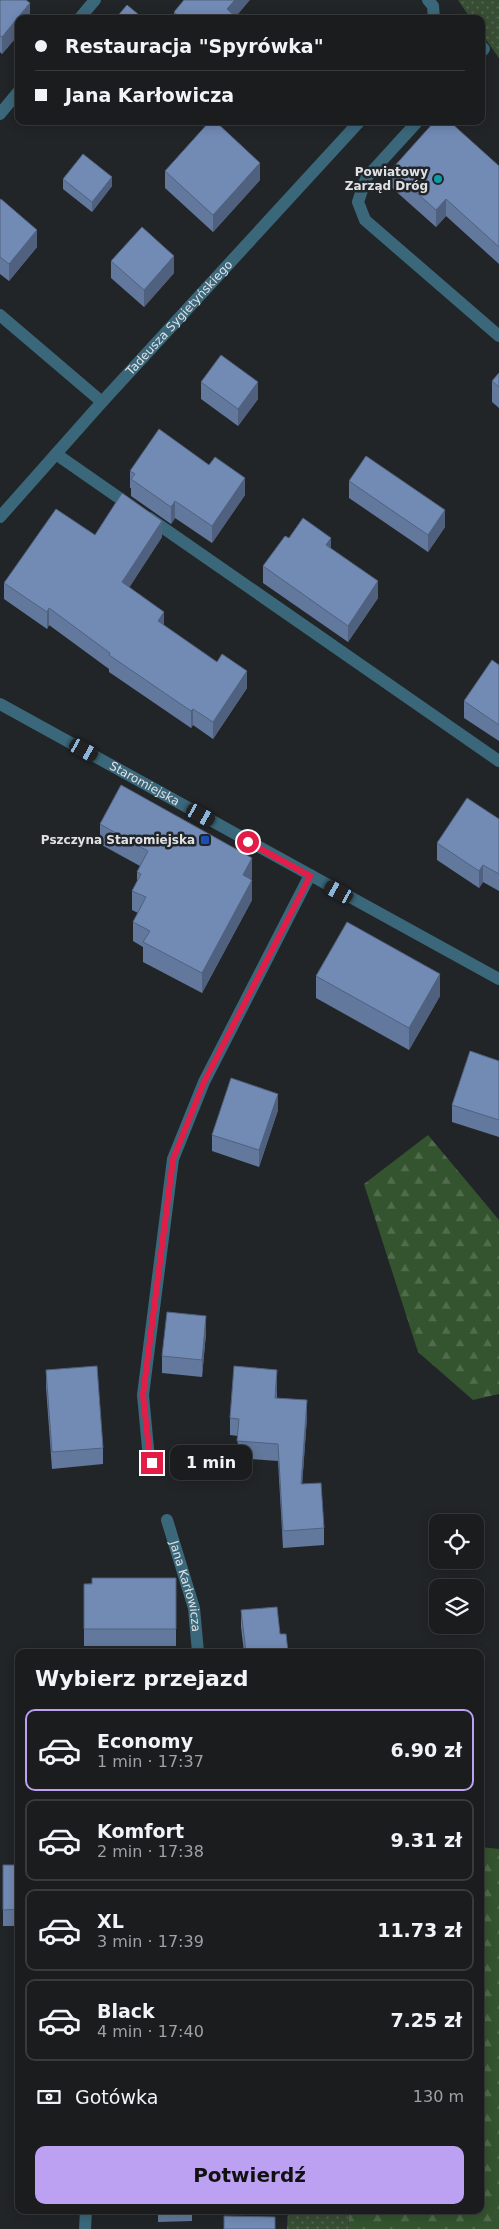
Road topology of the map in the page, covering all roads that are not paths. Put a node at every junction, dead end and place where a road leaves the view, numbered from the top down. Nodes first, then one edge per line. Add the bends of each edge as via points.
1 (95, 0) edge
2 (428, 0) edge
3 (82, 15) edge
4 (434, 15) edge
5 (15, 96) edge
6 (0, 114) edge
7 (356, 125) edge
8 (414, 125) edge
9 (0, 315) edge
10 (499, 336) edge
11 (102, 402) junction
12 (56, 454) junction
13 (0, 517) edge
14 (0, 704) edge
15 (499, 761) edge
16 (310, 876) junction
17 (499, 979) edge
18 (152, 1463) dead end
19 (167, 1520) dead end
20 (198, 1649) edge
21 (86, 2214) edge
22 (85, 2229) edge

1 - 3 street
2 - 4 street via 433,6
5 - 6 street
7 - 11 street, Tadeusza Sygietyńskiego
8 - 10 street via 366,178 358,202 365,220
9 - 11 street
11 - 12 street, Tadeusza Sygietyńskiego
12 - 13 street, Tadeusza Sygietyńskiego
12 - 15 street
14 - 16 street, Staromiejska
16 - 17 street, Staromiejska
16 - 18 street via 204,1082 173,1159 143,1395
19 - 20 street, Jana Karłowicza via 194,1608
21 - 22 street

